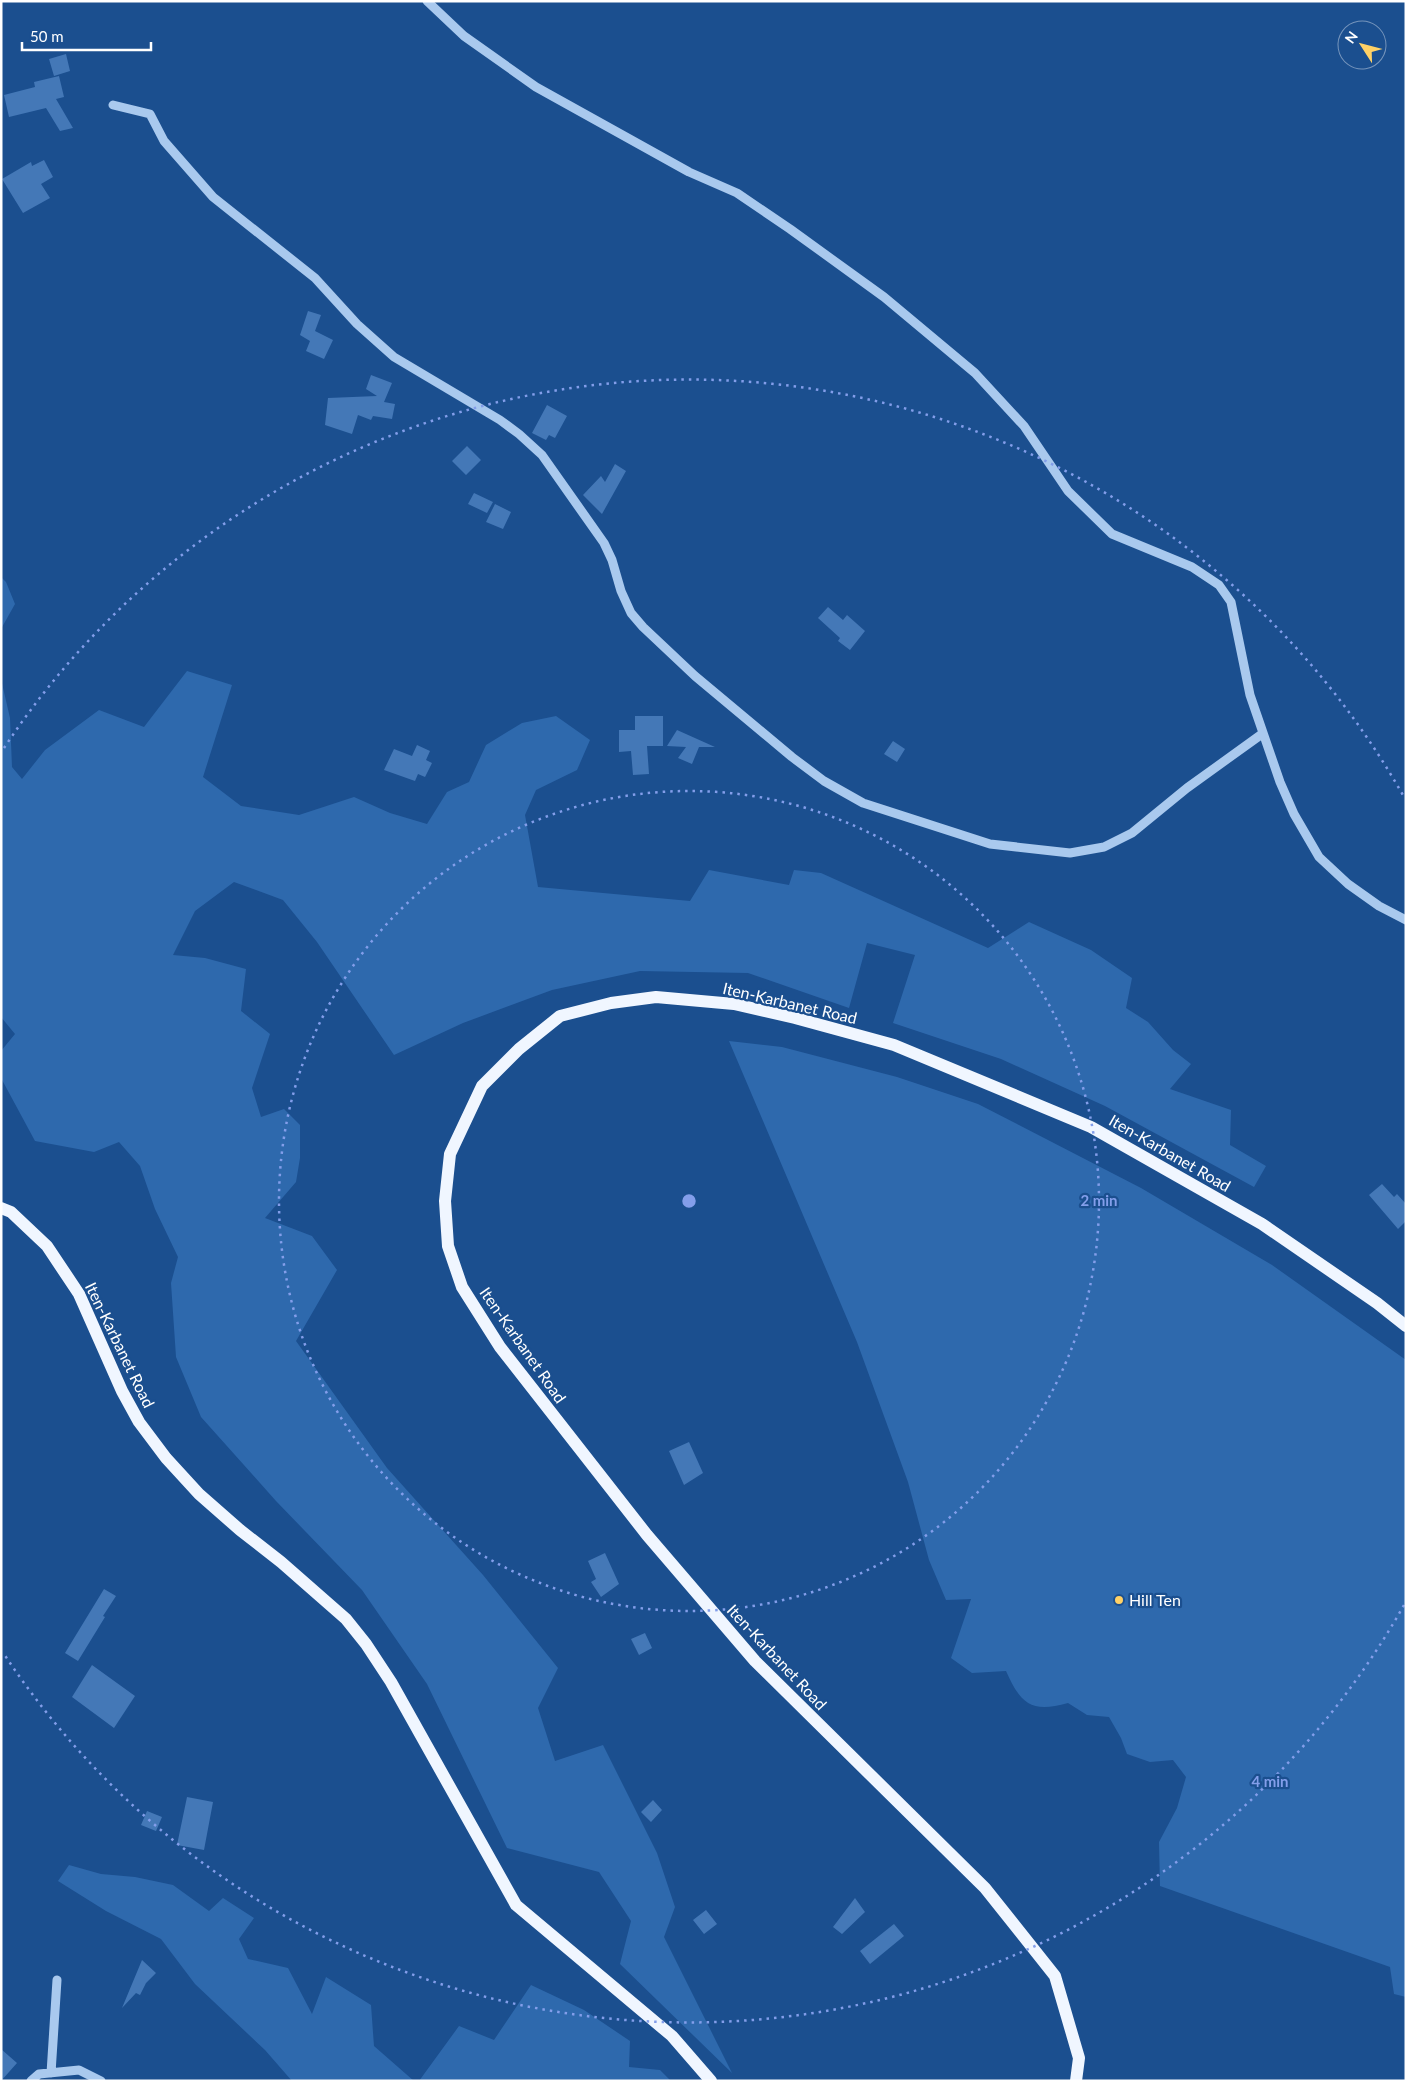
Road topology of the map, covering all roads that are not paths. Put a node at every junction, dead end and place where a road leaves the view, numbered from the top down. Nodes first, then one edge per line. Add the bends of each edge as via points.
1 (426, 1) edge
2 (113, 105) dead end
3 (1262, 734) junction
4 (1406, 920) edge
5 (2, 1207) edge
6 (1406, 1326) edge
7 (57, 1980) dead end
8 (51, 2073) junction
9 (31, 2081) edge
10 (101, 2081) edge
11 (711, 2081) edge
12 (1076, 2081) edge

1 - 3 street via 464,36 536,87 689,172 738,194 884,297 975,373 1024,426 1068,491 1112,534 1192,567 1219,585 1231,602 1250,695
2 - 3 street via 150,114 164,141 213,197 315,278 357,324 394,357 500,420 542,455 604,542 631,613 643,627 695,676 792,757 824,781 863,803 990,844 1070,853 1104,847 1132,833
3 - 4 street via 1294,814 1319,857 1348,884
5 - 11 main road, Iten-Karbanet Road via 47,1246 79,1294 122,1391 139,1422 166,1458 219,1512 346,1619 366,1644 391,1682 516,1905 672,2036
6 - 12 main road, Iten-Karbanet Road via 1377,1302 1262,1224 1091,1127 894,1046 734,1004 656,997 611,1003 560,1016 519,1049 482,1086 450,1154 445,1201 448,1246 462,1287 500,1347 647,1535 755,1661 985,1888 1055,1976 1079,2058
7 - 8 street
8 - 9 street via 39,2074
8 - 10 street via 78,2070

